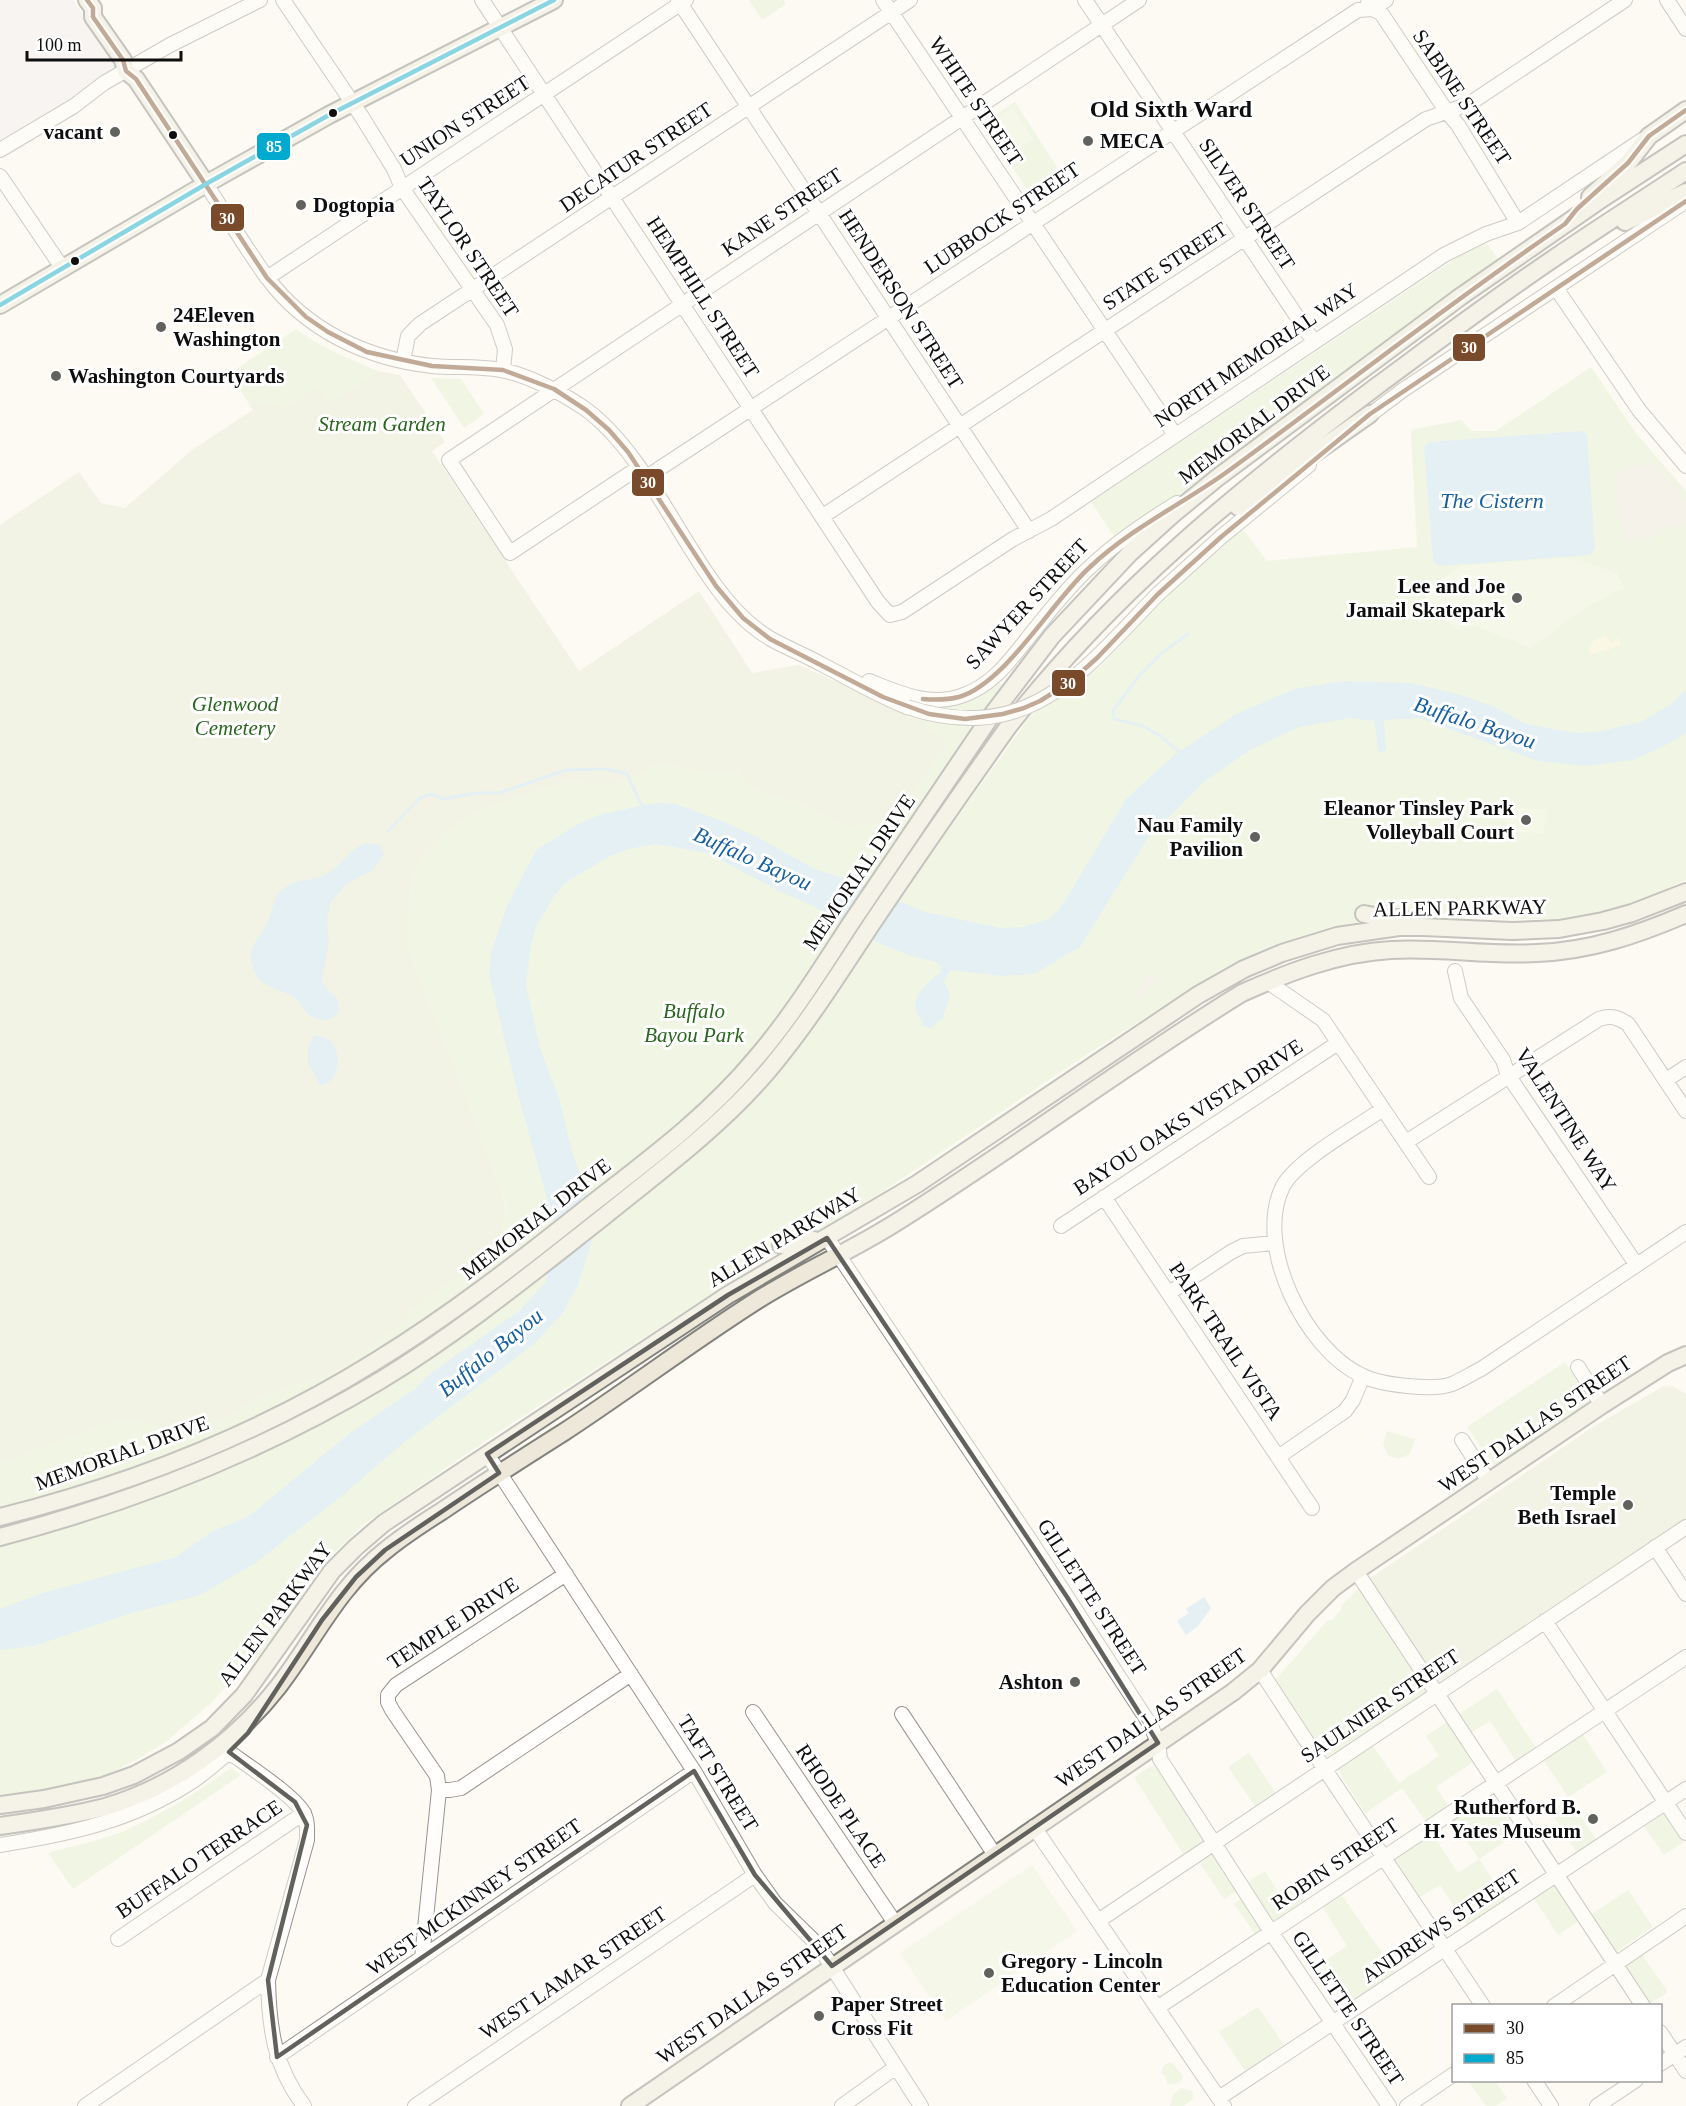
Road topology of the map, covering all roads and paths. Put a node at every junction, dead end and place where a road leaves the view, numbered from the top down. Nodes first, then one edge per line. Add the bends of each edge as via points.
1 (76, 0) edge
2 (87, 0) edge
3 (260, 0) edge
4 (283, 0) edge
5 (482, 0) edge
6 (554, 0) edge
7 (883, 0) edge
8 (910, 0) edge
9 (1085, 0) edge
10 (1139, 0) edge
11 (1386, 0) edge
12 (1625, 0) edge
13 (1667, 0) edge
14 (682, 1) edge
15 (1369, 4) edge
16 (892, 12) junction
17 (93, 16) junction
18 (1101, 25) junction
19 (500, 27) junction
20 (1686, 29) edge
21 (126, 71) junction
22 (544, 94) junction
23 (352, 103) junction
24 (749, 107) junction
25 (1686, 110) edge
26 (1447, 112) junction
27 (962, 118) junction
28 (1172, 131) junction
29 (1649, 136) junction
30 (1686, 144) edge
31 (0, 150) edge
32 (1686, 171) edge
33 (0, 176) edge
34 (206, 184) junction
35 (402, 188) junction
36 (1686, 192) edge
37 (613, 198) junction
38 (1686, 201) edge
39 (819, 213) junction
40 (1033, 223) junction
41 (1518, 223) junction
42 (1565, 224) junction
43 (1589, 235) junction
44 (1244, 239) junction
45 (63, 269) junction
46 (267, 278) junction
47 (1556, 288) junction
48 (473, 290) junction
49 (683, 304) junction
50 (0, 305) edge
51 (888, 319) junction
52 (1105, 331) junction
53 (1314, 342) junction
54 (403, 361) junction
55 (503, 370) junction
56 (554, 389) junction
57 (751, 409) junction
58 (1370, 414) junction
59 (959, 426) junction
60 (1175, 435) junction
61 (1686, 466) edge
62 (642, 473) junction
63 (1218, 478) junction
64 (823, 516) junction
65 (1029, 531) junction
66 (1174, 548) junction
67 (510, 553) joint
68 (890, 615) joint
69 (820, 663) junction
70 (1686, 892) edge
71 (1365, 914) dead end
72 (1686, 914) edge
73 (1686, 920) edge
74 (1653, 928) junction
75 (1489, 930) junction
76 (1455, 971) dead end
77 (1268, 982) junction
78 (1338, 1043) junction
79 (1686, 1067) edge
80 (1508, 1076) junction
81 (1666, 1080) junction
82 (1383, 1109) junction
83 (1686, 1111) edge
84 (1406, 1142) junction
85 (1430, 1177) dead end
86 (1104, 1197) junction
87 (1061, 1226) dead end
88 (1686, 1232) edge
89 (827, 1238) junction
90 (1275, 1244) junction
91 (781, 1245) dead end
92 (839, 1256) junction
93 (1636, 1264) junction
94 (1169, 1293) junction
95 (1686, 1355) edge
96 (1578, 1367) dead end
97 (1363, 1376) junction
98 (1602, 1405) junction
99 (1461, 1440) dead end
100 (487, 1454) junction
101 (1278, 1457) junction
102 (499, 1473) junction
103 (1489, 1482) junction
104 (1312, 1508) dead end
105 (0, 1517) edge
106 (1686, 1527) edge
107 (0, 1537) edge
108 (1655, 1547) junction
109 (1356, 1571) junction
110 (566, 1574) junction
111 (1686, 1594) edge
112 (1545, 1621) junction
113 (1686, 1657) edge
114 (1260, 1670) junction
115 (631, 1674) junction
116 (276, 1689) junction
117 (1437, 1694) junction
118 (1605, 1711) junction
119 (753, 1713) dead end
120 (902, 1714) dead end
121 (1158, 1743) junction
122 (229, 1752) junction
123 (1324, 1768) junction
124 (694, 1771) junction
125 (1496, 1783) junction
126 (1686, 1789) edge
127 (439, 1790) junction
128 (1665, 1802) junction
129 (0, 1805) edge
130 (304, 1813) junction
131 (0, 1826) edge
132 (1034, 1827) junction
133 (1686, 1833) edge
134 (1215, 1842) junction
135 (0, 1845) edge
136 (995, 1855) junction
137 (1383, 1857) junction
138 (1556, 1874) junction
139 (755, 1875) junction
140 (1686, 1916) edge
141 (1098, 1921) junction
142 (895, 1923) junction
143 (1271, 1932) junction
144 (118, 1939) dead end
145 (1445, 1949) junction
146 (422, 1958) junction
147 (1615, 1963) junction
148 (832, 1966) junction
149 (268, 1980) junction
150 (1482, 2004) edge
151 (1557, 2004) edge
152 (1642, 2004) edge
153 (1157, 2007) junction
154 (1334, 2023) junction
155 (1662, 2034) edge
156 (1681, 2051) edge
157 (277, 2057) junction
158 (1662, 2063) edge
159 (897, 2067) junction
160 (1686, 2071) edge
161 (1452, 2075) edge
162 (1535, 2082) edge
163 (1633, 2082) edge
164 (1221, 2102) edge
165 (85, 2106) edge
166 (304, 2106) edge
167 (415, 2106) edge
168 (630, 2106) edge
169 (842, 2106) edge
170 (921, 2106) edge
171 (1389, 2106) edge
172 (1407, 2106) edge
173 (1551, 2106) edge
174 (1597, 2106) edge

1 - 17 main road, SAWYER STREET via 84,12
2 - 17 main road, SAWYER STREET
3 - 21 street
4 - 23 street, TAYLOR STREET
5 - 19 street, HEMPHILL STREET
6 - 19 main road
7 - 16 street, WHITE STREET
8 - 16 street, DECATUR STREET
9 - 18 street, SILVER STREET
10 - 18 street, KANE STREET
11 - 15 street, LUBBOCK STREET
12 - 26 street, STATE STREET via 1468,104
13 - 20 street
14 - 22 street, UNION STREET
14 - 24 street, HENDERSON STREET
15 - 26 street, SABINE STREET via 1381,13
15 - 28 street, LUBBOCK STREET
16 - 24 street, DECATUR STREET
16 - 27 street, WHITE STREET
17 - 21 main road, SAWYER STREET via 123,60
18 - 27 street, KANE STREET
18 - 28 street, SILVER STREET
19 - 22 street, HEMPHILL STREET
19 - 23 main road
21 - 31 street
21 - 34 main road, SAWYER STREET via 136,79
22 - 35 street, UNION STREET
22 - 37 street, HEMPHILL STREET
23 - 34 main road
23 - 35 street, TAYLOR STREET
24 - 37 street, DECATUR STREET
24 - 39 street, HENDERSON STREET
25 - 29 main road
26 - 41 street, SABINE STREET
26 - 44 street, STATE STREET via 1426,119
27 - 39 street, KANE STREET
27 - 40 street, WHITE STREET
28 - 40 street, LUBBOCK STREET
28 - 44 street, SILVER STREET
29 - 41 street, NORTH MEMORIAL WAY
29 - 42 main road via 1628,163
30 - 42 main road, MEMORIAL DRIVE
32 - 43 main road, MEMORIAL DRIVE
33 - 45 street
34 - 45 main road
34 - 46 street, SAWYER STREET
35 - 46 street, UNION STREET
35 - 48 street, TAYLOR STREET
36 - 43 main road via 1600,234
37 - 48 street, DECATUR STREET
37 - 49 street, HEMPHILL STREET
38 - 47 street, SAWYER STREET
39 - 49 street, KANE STREET
39 - 51 street, HENDERSON STREET
40 - 51 street, LUBBOCK STREET
40 - 52 street, WHITE STREET
41 - 53 street, NORTH MEMORIAL WAY via 1444,255
42 - 63 main road, MEMORIAL DRIVE via 1460,297
43 - 66 main road, MEMORIAL DRIVE via 1288,452
44 - 52 street, STATE STREET
44 - 53 street, SILVER STREET
45 - 50 main road
46 - 54 street, SAWYER STREET via 328,333 367,352
47 - 58 street, SAWYER STREET
47 - 61 street via 1639,410
48 - 54 street, DECATUR STREET via 412,330
48 - 55 street, TAYLOR STREET via 502,336
49 - 56 street, KANE STREET
49 - 57 street, HEMPHILL STREET
51 - 57 street, LUBBOCK STREET
51 - 59 street, HENDERSON STREET
52 - 59 street, STATE STREET
52 - 60 street, WHITE STREET
53 - 60 street, NORTH MEMORIAL WAY
54 - 55 street, SAWYER STREET
55 - 56 street, SAWYER STREET
56 - 62 street, SAWYER STREET via 609,430
56 - 67 street, KANE STREET via 449,460
57 - 62 street, LUBBOCK STREET
57 - 64 street, HEMPHILL STREET
58 - 66 main road
58 - 69 street, SAWYER STREET, bridge via 1221,537 1158,594 1084,671 1040,701 1003,714 965,719 942,717 907,707
59 - 64 street, STATE STREET
59 - 65 street, HENDERSON STREET
60 - 65 street, NORTH MEMORIAL WAY
62 - 67 street, LUBBOCK STREET
62 - 69 street, SAWYER STREET via 716,586 743,618 770,639
63 - 69 street, SAWYER STREET via 1147,522 1089,568 1010,661 979,689 941,700 920,699
63 - 105 main road, MEMORIAL DRIVE via 1130,554 1052,636 991,716 783,1023 734,1083 683,1132 492,1283 420,1333 320,1393 215,1445 90,1492
64 - 68 street, HEMPHILL STREET
65 - 68 street, NORTH MEMORIAL WAY via 902,612
66 - 107 main road, MEMORIAL DRIVE via 1038,689 796,1035 746,1095 694,1145 502,1298 383,1379 308,1420 158,1488
70 - 75 main road, ALLEN PARKWAY via 1632,914 1578,926
71 - 75 main road via 1441,918
72 - 74 main road, ALLEN PARKWAY
73 - 74 main road
74 - 77 main road, ALLEN PARKWAY via 1592,947 1537,954 1406,950 1370,953 1308,966
75 - 89 main road, ALLEN PARKWAY via 1423,927 1358,933 1315,942 1260,961 1198,995 917,1184
76 - 80 street, VALENTINE WAY via 1461,998 1503,1060
77 - 78 street via 1323,1020
77 - 92 main road, ALLEN PARKWAY via 1220,1007 897,1222
78 - 82 street
78 - 86 street, BAYOU OAKS VISTA DRIVE
79 - 81 street
80 - 81 street via 1610,1015 1628,1024
80 - 84 street
80 - 93 street, VALENTINE WAY
81 - 83 street
82 - 84 street
82 - 90 street via 1299,1165 1277,1203
84 - 85 street
86 - 87 street, BAYOU OAKS VISTA DRIVE
86 - 94 street, PARK TRAIL VISTA
88 - 93 street
89 - 91 main road
89 - 92 street, GILLETTE STREET
89 - 100 main road, ALLEN PARKWAY via 729,1295
90 - 94 street via 1243,1246
90 - 97 street via 1285,1281 1307,1323 1332,1354
92 - 102 main road, ALLEN PARKWAY via 752,1304
92 - 121 street, GILLETTE STREET via 1067,1597 1151,1726
93 - 97 street via 1481,1369 1450,1385 1419,1387
94 - 101 street, PARK TRAIL VISTA
95 - 98 main road, WEST DALLAS STREET
96 - 98 street
97 - 101 street via 1345,1412
98 - 103 main road, WEST DALLAS STREET
99 - 103 street
100 - 102 street, TAFT STREET
100 - 129 main road, ALLEN PARKWAY via 356,1547 332,1571 244,1695 212,1728 134,1775 103,1786
101 - 104 street, PARK TRAIL VISTA
102 - 110 street, TAFT STREET
102 - 116 main road, ALLEN PARKWAY via 385,1550 356,1576
103 - 109 main road, WEST DALLAS STREET
106 - 108 street, SAULNIER STREET
108 - 111 street
108 - 112 street, SAULNIER STREET
109 - 114 main road, WEST DALLAS STREET via 1307,1614
109 - 117 street
110 - 115 street, TAFT STREET
110 - 127 street, TEMPLE DRIVE via 391,1689 388,1702 437,1776
112 - 117 street, SAULNIER STREET
112 - 118 street
113 - 118 street, ROBIN STREET
114 - 121 main road, WEST DALLAS STREET
114 - 123 street
115 - 124 street, TAFT STREET
115 - 127 street via 461,1788
116 - 122 main road via 248,1733
116 - 131 main road, ALLEN PARKWAY via 218,1748 190,1769 137,1795 84,1811
117 - 123 street, SAULNIER STREET
117 - 125 street
118 - 125 street, ROBIN STREET
118 - 128 street
119 - 142 street, RHODE PLACE
120 - 136 street
121 - 132 main road, WEST DALLAS STREET
121 - 134 street, GILLETTE STREET via 1160,1759
122 - 130 street
122 - 135 street via 157,1803 126,1816 80,1831
123 - 134 street, SAULNIER STREET
123 - 137 street
124 - 139 street, TAFT STREET
124 - 146 street, WEST MCKINNEY STREET
125 - 137 street, ROBIN STREET
125 - 138 street
126 - 128 street, ANDREWS STREET
127 - 146 street, TEMPLE DRIVE
128 - 133 street
128 - 138 street, ANDREWS STREET
130 - 144 street, BUFFALO TERRACE
130 - 149 street via 307,1840
132 - 136 main road, WEST DALLAS STREET
132 - 141 street
134 - 141 street, SAULNIER STREET
134 - 143 street, GILLETTE STREET
136 - 142 main road, WEST DALLAS STREET
137 - 143 street, ROBIN STREET
137 - 145 street
138 - 145 street, ANDREWS STREET
138 - 147 street
139 - 148 street, TAFT STREET
139 - 167 street, WEST LAMAR STREET
140 - 147 street
141 - 153 street
142 - 148 main road, WEST DALLAS STREET
143 - 153 street, ROBIN STREET
143 - 154 street, GILLETTE STREET
145 - 150 street
145 - 154 street, ANDREWS STREET
146 - 157 street, WEST MCKINNEY STREET
147 - 151 street
147 - 152 street
148 - 159 street, TAFT STREET
148 - 168 main road, WEST DALLAS STREET
149 - 157 street via 270,2029
149 - 165 street
153 - 164 street
154 - 164 street, ANDREWS STREET
154 - 171 street, GILLETTE STREET
155 - 156 street
156 - 158 street
156 - 160 street
157 - 166 street
159 - 169 street
159 - 170 street, TAFT STREET
161 - 172 street
162 - 173 street
163 - 174 street

